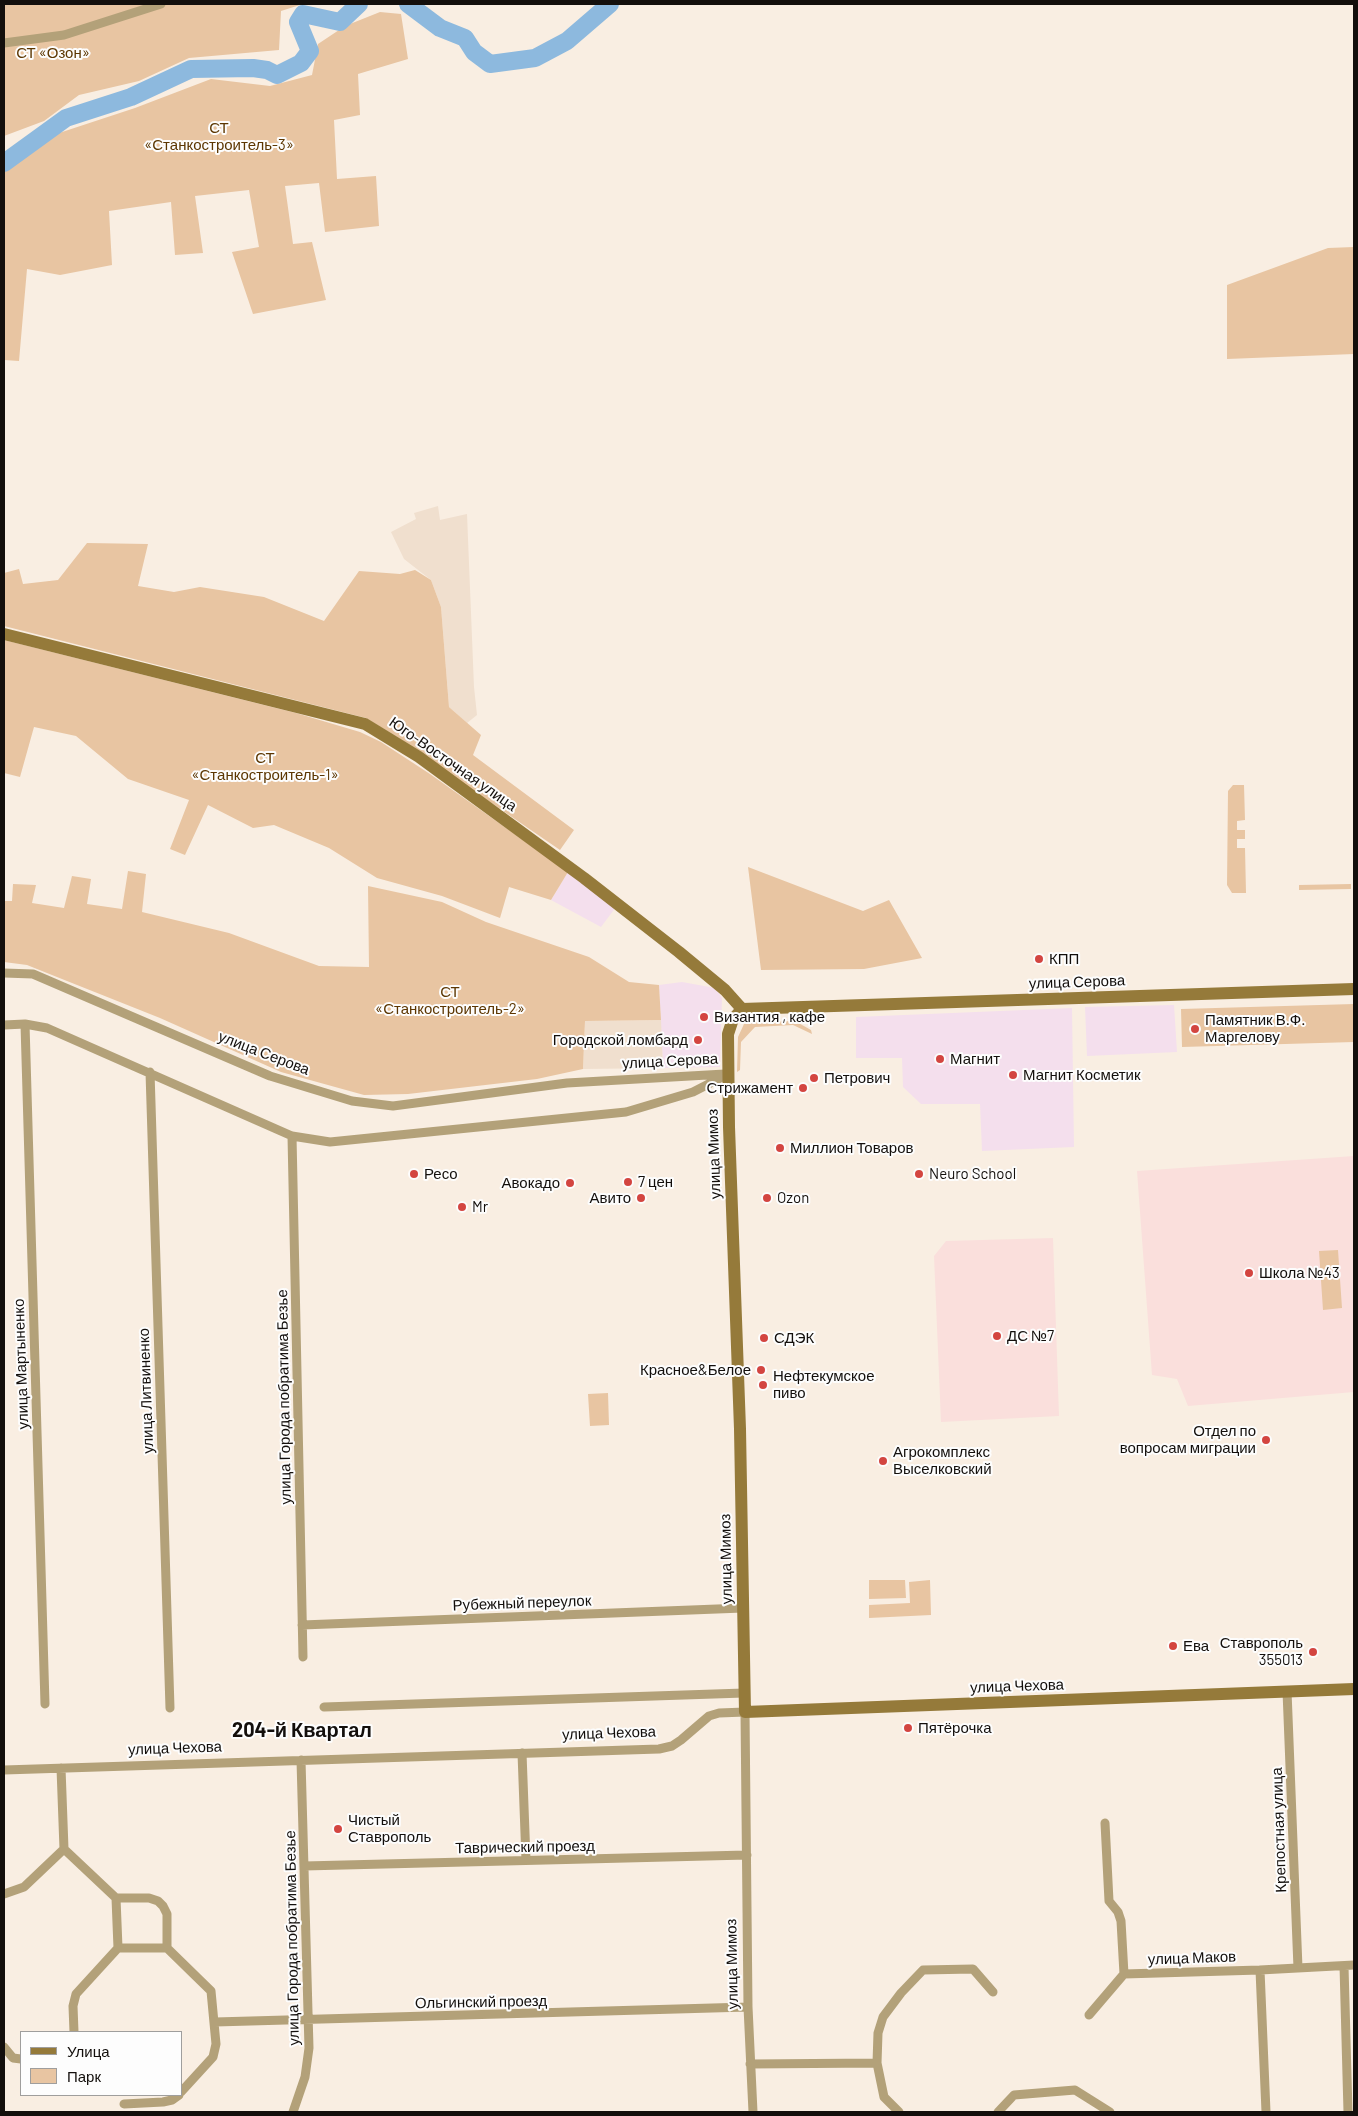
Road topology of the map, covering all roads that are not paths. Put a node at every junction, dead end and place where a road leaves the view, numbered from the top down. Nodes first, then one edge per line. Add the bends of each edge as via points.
1 (161, 4) edge
2 (4, 43) edge
3 (4, 634) edge
4 (4, 973) edge
5 (1354, 989) edge
6 (742, 1009) junction
7 (25, 1024) junction
8 (4, 1025) edge
9 (150, 1072) junction
10 (728, 1074) junction
11 (292, 1136) junction
12 (743, 1608) junction
13 (302, 1625) junction
14 (303, 1657) dead end
15 (1354, 1689) edge
16 (1287, 1691) junction
17 (744, 1692) junction
18 (45, 1704) dead end
19 (324, 1707) dead end
20 (170, 1708) dead end
21 (745, 1712) junction
22 (522, 1753) junction
23 (301, 1760) junction
24 (60, 1768) junction
25 (4, 1770) edge
26 (1105, 1823) dead end
27 (64, 1849) junction
28 (747, 1855) junction
29 (526, 1860) junction
30 (304, 1866) junction
31 (4, 1894) edge
32 (116, 1898) junction
33 (118, 1948) junction
34 (167, 1948) junction
35 (1354, 1965) edge
36 (1344, 1966) junction
37 (1298, 1968) junction
38 (1260, 1970) junction
39 (1124, 1974) junction
40 (993, 1992) dead end
41 (748, 2008) junction
42 (1089, 2015) dead end
43 (309, 2020) junction
44 (215, 2022) junction
45 (74, 2031) edge
46 (4, 2047) edge
47 (20, 2059) edge
48 (877, 2063) junction
49 (750, 2064) junction
50 (182, 2092) edge
51 (177, 2096) edge
52 (124, 2104) dead end
53 (293, 2112) edge
54 (753, 2112) edge
55 (899, 2112) edge
56 (998, 2112) edge
57 (1110, 2112) edge
58 (1266, 2112) edge
59 (1348, 2112) edge

1 - 2 street via 64,35
3 - 6 street, Юго-Восточная улица via 365,724 419,757 584,878 725,990
4 - 10 street, улица Серова via 33,974 270,1076 352,1101 393,1106 567,1083
5 - 6 street, улица Серова
6 - 10 street, улица Мимоз via 733,1019 728,1034
7 - 8 street, улица Серова
7 - 9 street, улица Серова via 47,1028
7 - 18 street, улица Мартыненко
9 - 11 street, улица Серова
9 - 20 street, улица Литвиненко
10 - 11 street, улица Серова via 693,1092 626,1112 330,1142
10 - 12 street, улица Мимоз
11 - 13 street, улица Города побратима Безье
12 - 13 street, Рубежный переулок
12 - 17 street, улица Мимоз
13 - 14 street, улица Города побратима Безье
15 - 16 street, улица Чехова
16 - 21 street, улица Чехова
16 - 37 street, Крепостная улица
17 - 19 street
17 - 21 street, улица Мимоз
21 - 22 street, улица Чехова via 709,1716 672,1746 659,1749
21 - 28 street, улица Мимоз
22 - 23 street, улица Чехова
22 - 29 street
23 - 24 street, улица Чехова
23 - 30 street, улица Города побратима Безье
24 - 25 street, улица Чехова
24 - 27 street
26 - 39 street via 1109,1901 1121,1921
27 - 31 street via 24,1888
27 - 32 street
28 - 29 street, Таврический проезд
28 - 41 street, улица Мимоз
29 - 30 street, Таврический проезд
30 - 43 street, улица Города побратима Безье
32 - 33 street
32 - 34 street via 158,1901 166,1914
33 - 34 street
33 - 45 street via 76,1994
34 - 44 street via 211,1991
35 - 36 street
36 - 37 street
36 - 59 street
37 - 38 street
38 - 39 street, улица Маков
38 - 58 street
39 - 42 street
40 - 48 street via 973,1969 923,1970 883,2017 878,2033
41 - 43 street, Ольгинский проезд
41 - 49 street, улица Мимоз
43 - 44 street, Ольгинский проезд
43 - 53 street, улица Города побратима Безье via 305,2077
44 - 50 street via 213,2057
46 - 47 street via 13,2058
48 - 49 street
48 - 55 street via 884,2097
49 - 54 street, улица Мимоз
51 - 52 street via 163,2102
56 - 57 street via 1014,2095 1075,2090

